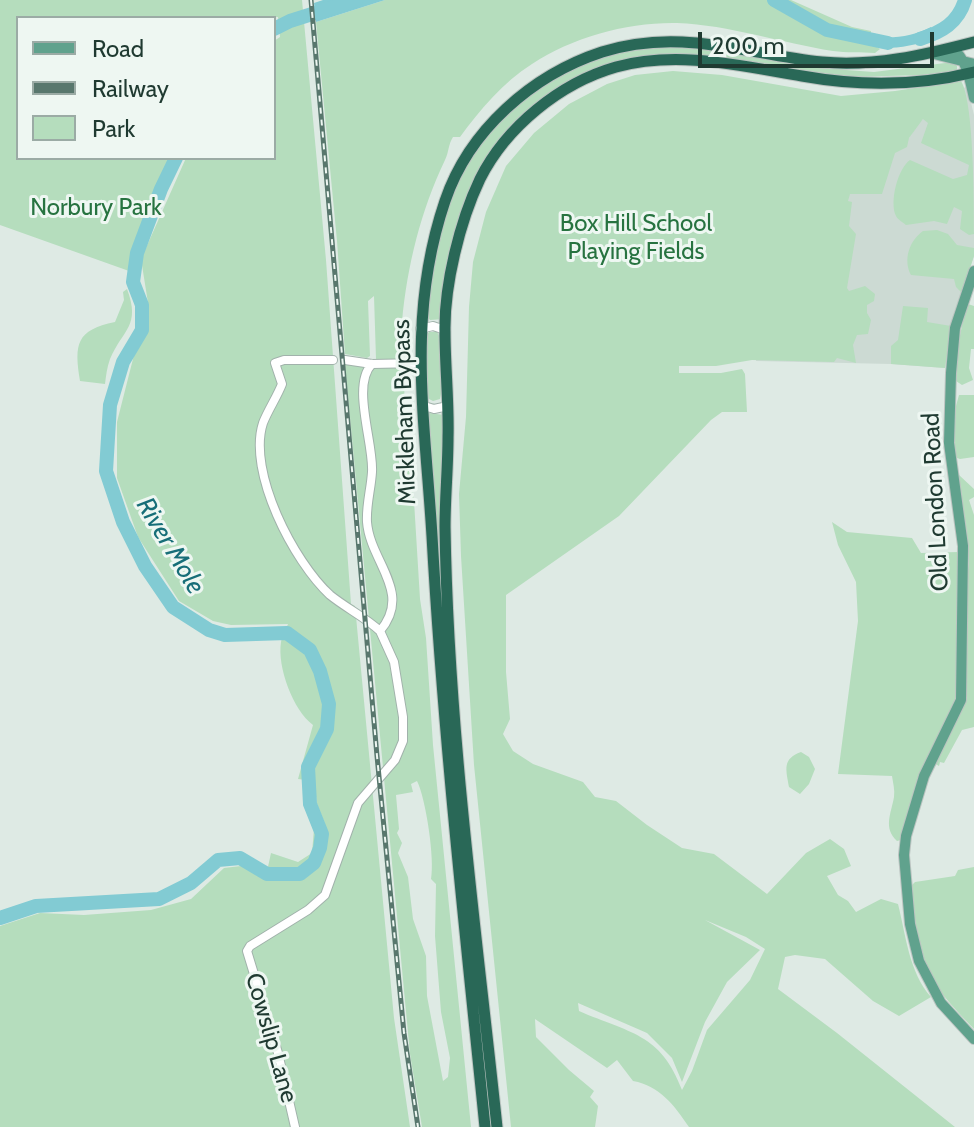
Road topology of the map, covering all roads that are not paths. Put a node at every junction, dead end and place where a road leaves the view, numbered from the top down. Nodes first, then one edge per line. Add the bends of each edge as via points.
1 (974, 42) edge
2 (952, 48) junction
3 (930, 53) junction
4 (970, 68) edge
5 (974, 98) edge
6 (974, 271) edge
7 (420, 329) junction
8 (445, 330) junction
9 (333, 360) dead end
10 (345, 360) dead end
11 (420, 363) junction
12 (372, 364) junction
13 (421, 405) junction
14 (448, 406) junction
15 (380, 631) junction
16 (974, 1039) edge
17 (295, 1127) edge
18 (485, 1127) edge
19 (497, 1127) edge

1 - 2 highway, Mickleham Bypass
2 - 3 highway, Mickleham Bypass
2 - 4 main road
3 - 4 main road
3 - 7 highway, Mickleham Bypass via 898,60 821,62 716,43 663,41 603,52 564,67 489,125 459,169 435,235
4 - 5 main road
4 - 8 highway, Mickleham Bypass via 919,82 855,83 699,60 656,60 615,67 584,80 546,102 492,157 463,226
6 - 16 main road, Old London Road via 955,328 951,373 949,443 963,546 961,700 924,776 904,855 919,961 941,1003
7 - 8 street
7 - 11 highway, Mickleham Bypass
8 - 14 highway, Mickleham Bypass
9 - 15 street via 275,363 282,384 263,423 259,453 264,484 317,581
10 - 12 street
11 - 12 street
11 - 13 highway, Mickleham Bypass
12 - 15 street via 364,388 372,472 367,523 394,602 391,618
13 - 14 street
13 - 18 highway, Mickleham Bypass via 450,795
14 - 19 highway, Mickleham Bypass via 445,527 454,687
15 - 17 street, Cowslip Lane via 394,662 403,741 395,760 358,803 325,895 247,951

